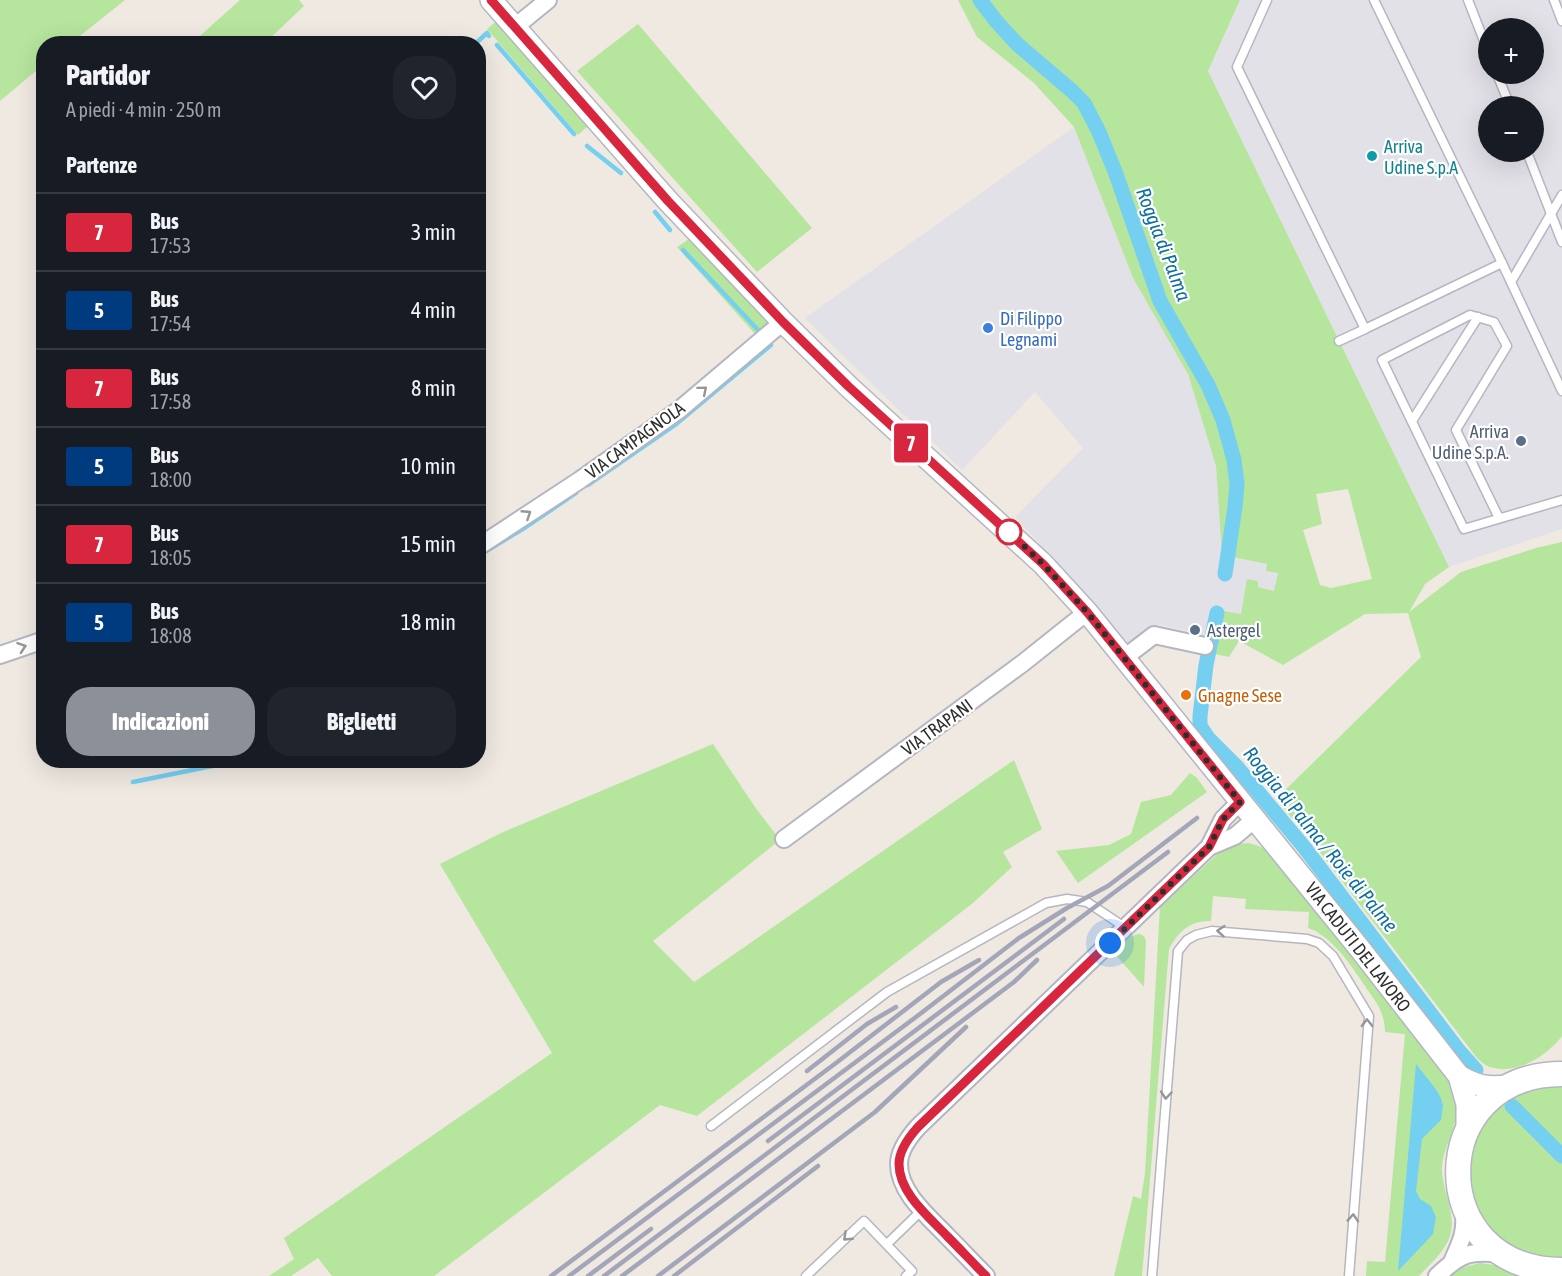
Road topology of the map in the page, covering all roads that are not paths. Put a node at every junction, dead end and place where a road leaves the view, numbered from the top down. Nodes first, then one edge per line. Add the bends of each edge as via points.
1 (491, 0) edge
2 (548, 0) edge
3 (1266, 0) edge
4 (1374, 0) edge
5 (1468, 0) edge
6 (1554, 0) edge
7 (1562, 21) edge
8 (1478, 26) edge
9 (515, 27) junction
10 (1531, 162) edge
11 (1562, 195) edge
12 (1551, 214) junction
13 (1562, 242) edge
14 (1502, 263) junction
15 (1511, 282) junction
16 (1478, 317) junction
17 (783, 322) junction
18 (1365, 329) junction
19 (1339, 341) dead end
20 (1562, 391) edge
21 (1412, 421) junction
22 (1562, 500) edge
23 (1499, 518) junction
24 (486, 542) edge
25 (1087, 612) junction
26 (36, 643) edge
27 (1205, 646) dead end
28 (0, 655) edge
29 (1125, 658) junction
30 (1240, 802) junction
31 (1255, 819) junction
32 (784, 839) dead end
33 (1209, 847) junction
34 (1126, 928) junction
35 (1557, 1070) edge
36 (1459, 1076) junction
37 (1507, 1086) junction
38 (711, 1126) dead end
39 (1467, 1130) junction
40 (1464, 1209) junction
41 (922, 1210) junction
42 (887, 1244) junction
43 (1501, 1254) junction
44 (1452, 1262) junction
45 (1555, 1272) edge
46 (806, 1276) edge
47 (906, 1276) edge
48 (986, 1276) edge
49 (1152, 1276) edge
50 (1349, 1276) edge
51 (1437, 1276) edge

1 - 9 street, VIA CADUTI DEL LAVORO
2 - 9 street
3 - 18 lane via 1237,68
4 - 14 lane
5 - 8 lane
6 - 7 lane
9 - 17 street, VIA CADUTI DEL LAVORO via 668,201
10 - 12 lane
11 - 12 lane
12 - 13 lane
12 - 15 lane
14 - 15 lane
14 - 18 lane
15 - 20 lane
16 - 21 lane
16 - 21 lane via 1470,315 1382,360
16 - 23 lane via 1494,321 1507,346 1456,430
24 -> 17 street, VIA CAMPAGNOLA via 679,410
17 - 25 street, VIA CADUTI DEL LAVORO via 1043,564
18 - 19 lane
21 - 23 lane via 1464,528
22 - 23 lane
25 - 29 street, VIA CADUTI DEL LAVORO
25 - 32 street, VIA TRAPANI
28 -> 26 street
27 - 29 street via 1154,635
29 - 30 street, VIA CADUTI DEL LAVORO
30 - 31 street, VIA CADUTI DEL LAVORO
30 - 33 street via 1223,819
31 - 33 street via 1235,836
31 - 36 street, VIA CADUTI DEL LAVORO
33 - 34 street
34 - 38 lane via 1087,902 1067,899 1046,903 887,992
34 - 41 street via 912,1134 899,1168 909,1193
35 - 37 main road
36 - 37 street, VIA CADUTI DEL LAVORO via 1488,1088
36 - 39 street, VIA CADUTI DEL LAVORO via 1467,1104
37 - 39 main road via 1490,1098
39 - 40 main road via 1457,1169
40 - 43 main road via 1473,1227
40 - 44 street via 1466,1226
41 - 42 lane
41 - 48 street
42 -> 46 lane via 864,1221
42 - 47 lane via 912,1271
43 - 44 street via 1468,1254
43 - 45 main road via 1523,1265
44 - 51 street
50 -> 49 lane via 1369,1016 1333,957 1319,943 1212,931 1196,934 1178,951

